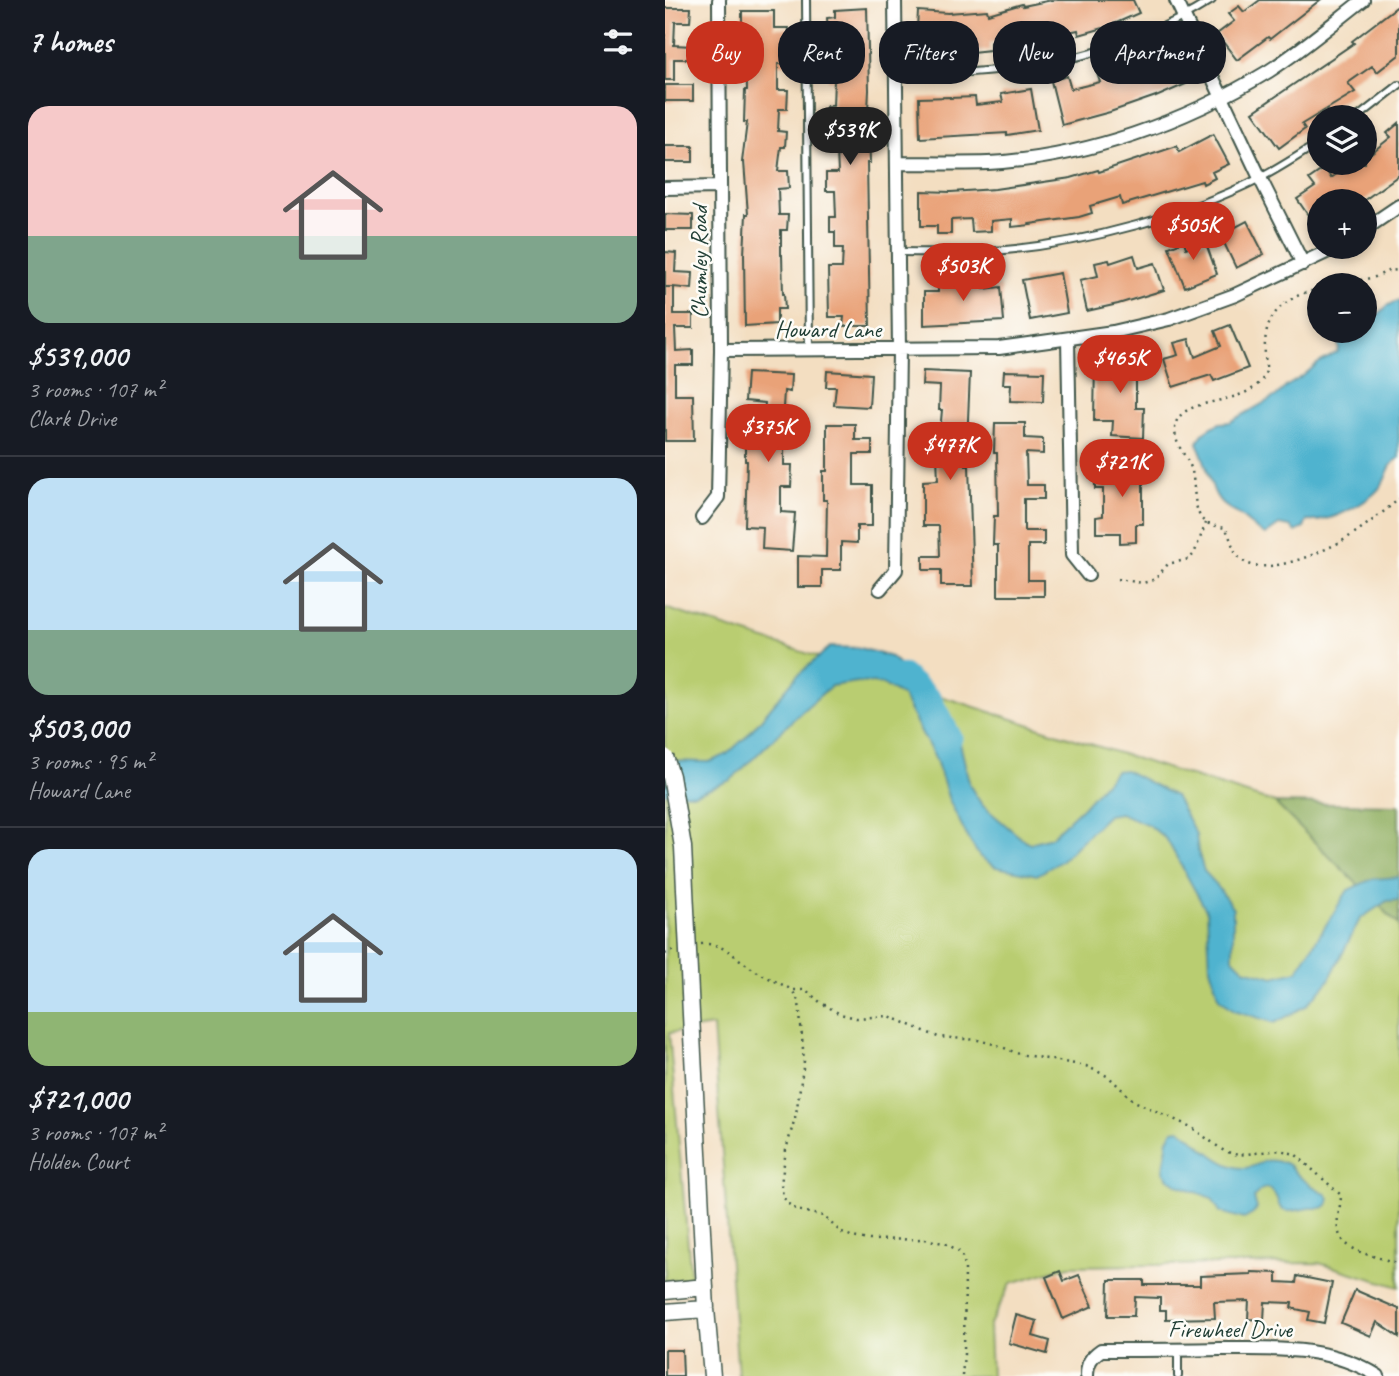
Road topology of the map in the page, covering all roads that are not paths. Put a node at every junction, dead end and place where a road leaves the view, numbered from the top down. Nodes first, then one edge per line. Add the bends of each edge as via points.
1 (719, 0) edge
2 (806, 0) edge
3 (895, 0) edge
4 (1176, 0) edge
5 (1212, 0) edge
6 (1363, 0) edge
7 (1184, 16) junction
8 (895, 21) edge
9 (979, 72) edge
10 (896, 84) edge
11 (1399, 85) edge
12 (1222, 96) junction
13 (1373, 105) edge
14 (1307, 150) edge
15 (897, 163) junction
16 (1260, 178) junction
17 (720, 187) junction
18 (665, 188) edge
19 (1399, 206) edge
20 (1377, 221) edge
21 (897, 252) junction
22 (1313, 259) edge
23 (1303, 264) junction
24 (1068, 339) junction
25 (899, 349) junction
26 (721, 350) junction
27 (809, 350) junction
28 (702, 517) dead end
29 (1088, 575) dead end
30 (880, 589) dead end
31 (665, 757) edge
32 (705, 1287) junction
33 (665, 1291) edge
34 (706, 1309) junction
35 (665, 1312) edge
36 (1178, 1350) junction
37 (1087, 1373) edge
38 (712, 1376) edge
39 (1178, 1376) edge
40 (1378, 1376) edge

1 - 17 street, Chumley Road
2 - 27 lane
3 - 8 street
4 - 7 street
5 - 7 lane
6 - 12 street via 1270,70
7 - 9 lane via 1108,48 1054,63
7 - 12 street
10 - 15 street
11 - 13 lane
12 - 15 street via 1188,114 1118,139 1053,155 989,163
12 - 16 street
14 - 16 lane
15 - 21 street
16 - 21 lane via 1171,214 1082,238 970,253
16 - 23 street
17 - 18 street
17 - 26 street, Chumley Road
19 - 20 street
21 - 25 street
22 - 23 street, Howard Lane
23 - 24 street, Howard Lane via 1169,319
24 - 25 street, Howard Lane via 999,348
24 - 29 street via 1072,555
25 - 27 street, Howard Lane
25 - 30 street via 896,570
26 - 27 street, Howard Lane
26 - 28 street, Chumley Road via 718,497
31 - 32 main road, bridge via 683,847
32 - 33 main road
32 - 34 main road
34 - 35 main road
34 - 38 main road
36 - 37 street, Firewheel Drive via 1101,1350 1091,1357
36 - 39 lane
36 - 40 street, Firewheel Drive via 1322,1353 1341,1357

